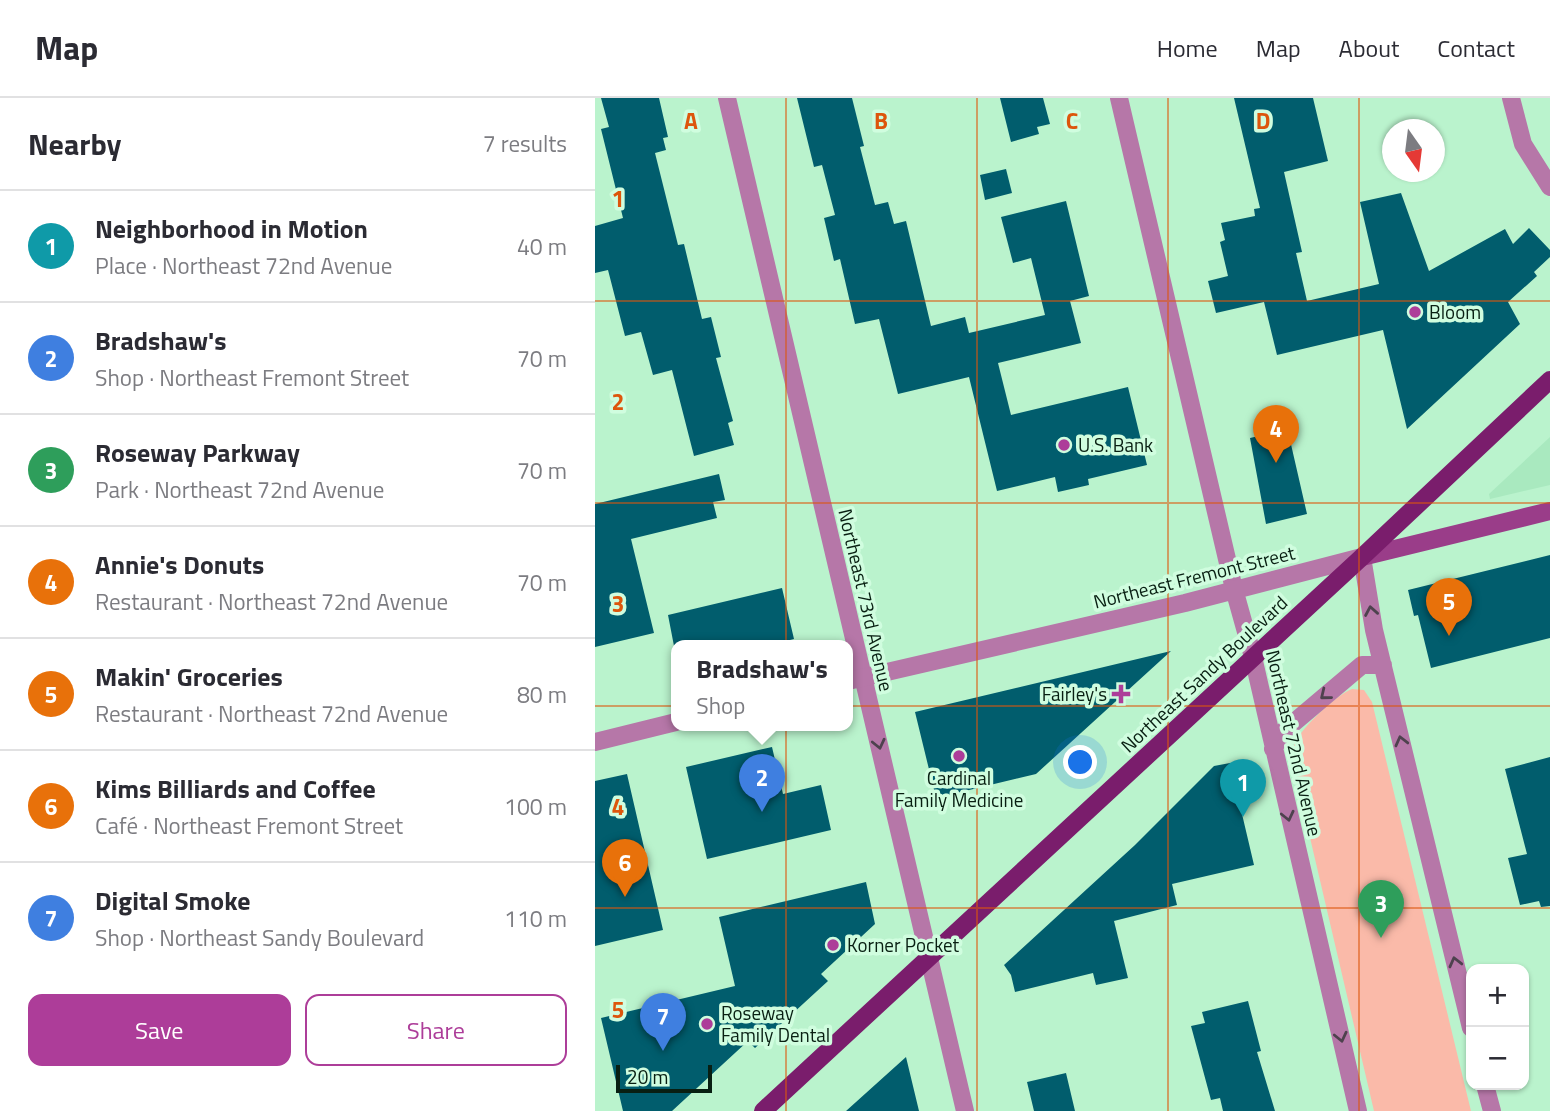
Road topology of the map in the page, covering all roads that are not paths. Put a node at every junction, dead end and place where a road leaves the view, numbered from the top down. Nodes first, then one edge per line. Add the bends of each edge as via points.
1 (727, 98) edge
2 (1119, 98) edge
3 (1511, 98) edge
4 (1550, 187) edge
5 (1550, 380) edge
6 (1550, 511) edge
7 (1362, 557) junction
8 (1234, 589) junction
9 (846, 640) edge
10 (1253, 657) junction
11 (1383, 665) junction
12 (855, 679) edge
13 (671, 723) edge
14 (595, 742) edge
15 (1273, 749) junction
16 (929, 956) junction
17 (1471, 1027) edge
18 (1486, 1090) edge
19 (763, 1111) edge
20 (965, 1111) edge
21 (1358, 1111) edge
22 (1492, 1111) edge

1 - 9 street, Northeast 73rd Avenue
2 - 8 street, Northeast 72nd Avenue
3 - 4 street via 1523,144
5 - 7 main road, Northeast Sandy Boulevard
6 - 7 main road, Northeast Fremont Street
7 - 8 street, Northeast Fremont Street
7 - 10 main road, Northeast Sandy Boulevard
11 -> 7 street
8 - 10 street, Northeast 72nd Avenue
8 - 12 street, Northeast Fremont Street
10 - 15 street, Northeast 72nd Avenue
10 - 16 main road, Northeast Sandy Boulevard
11 -> 15 street via 1362,665 1285,730
17 -> 11 street
12 -> 16 street, Northeast 73rd Avenue
13 - 14 street
15 -> 21 street, Northeast 72nd Avenue
16 - 19 main road, Northeast Sandy Boulevard
16 - 20 street, Northeast 73rd Avenue
18 - 22 street

